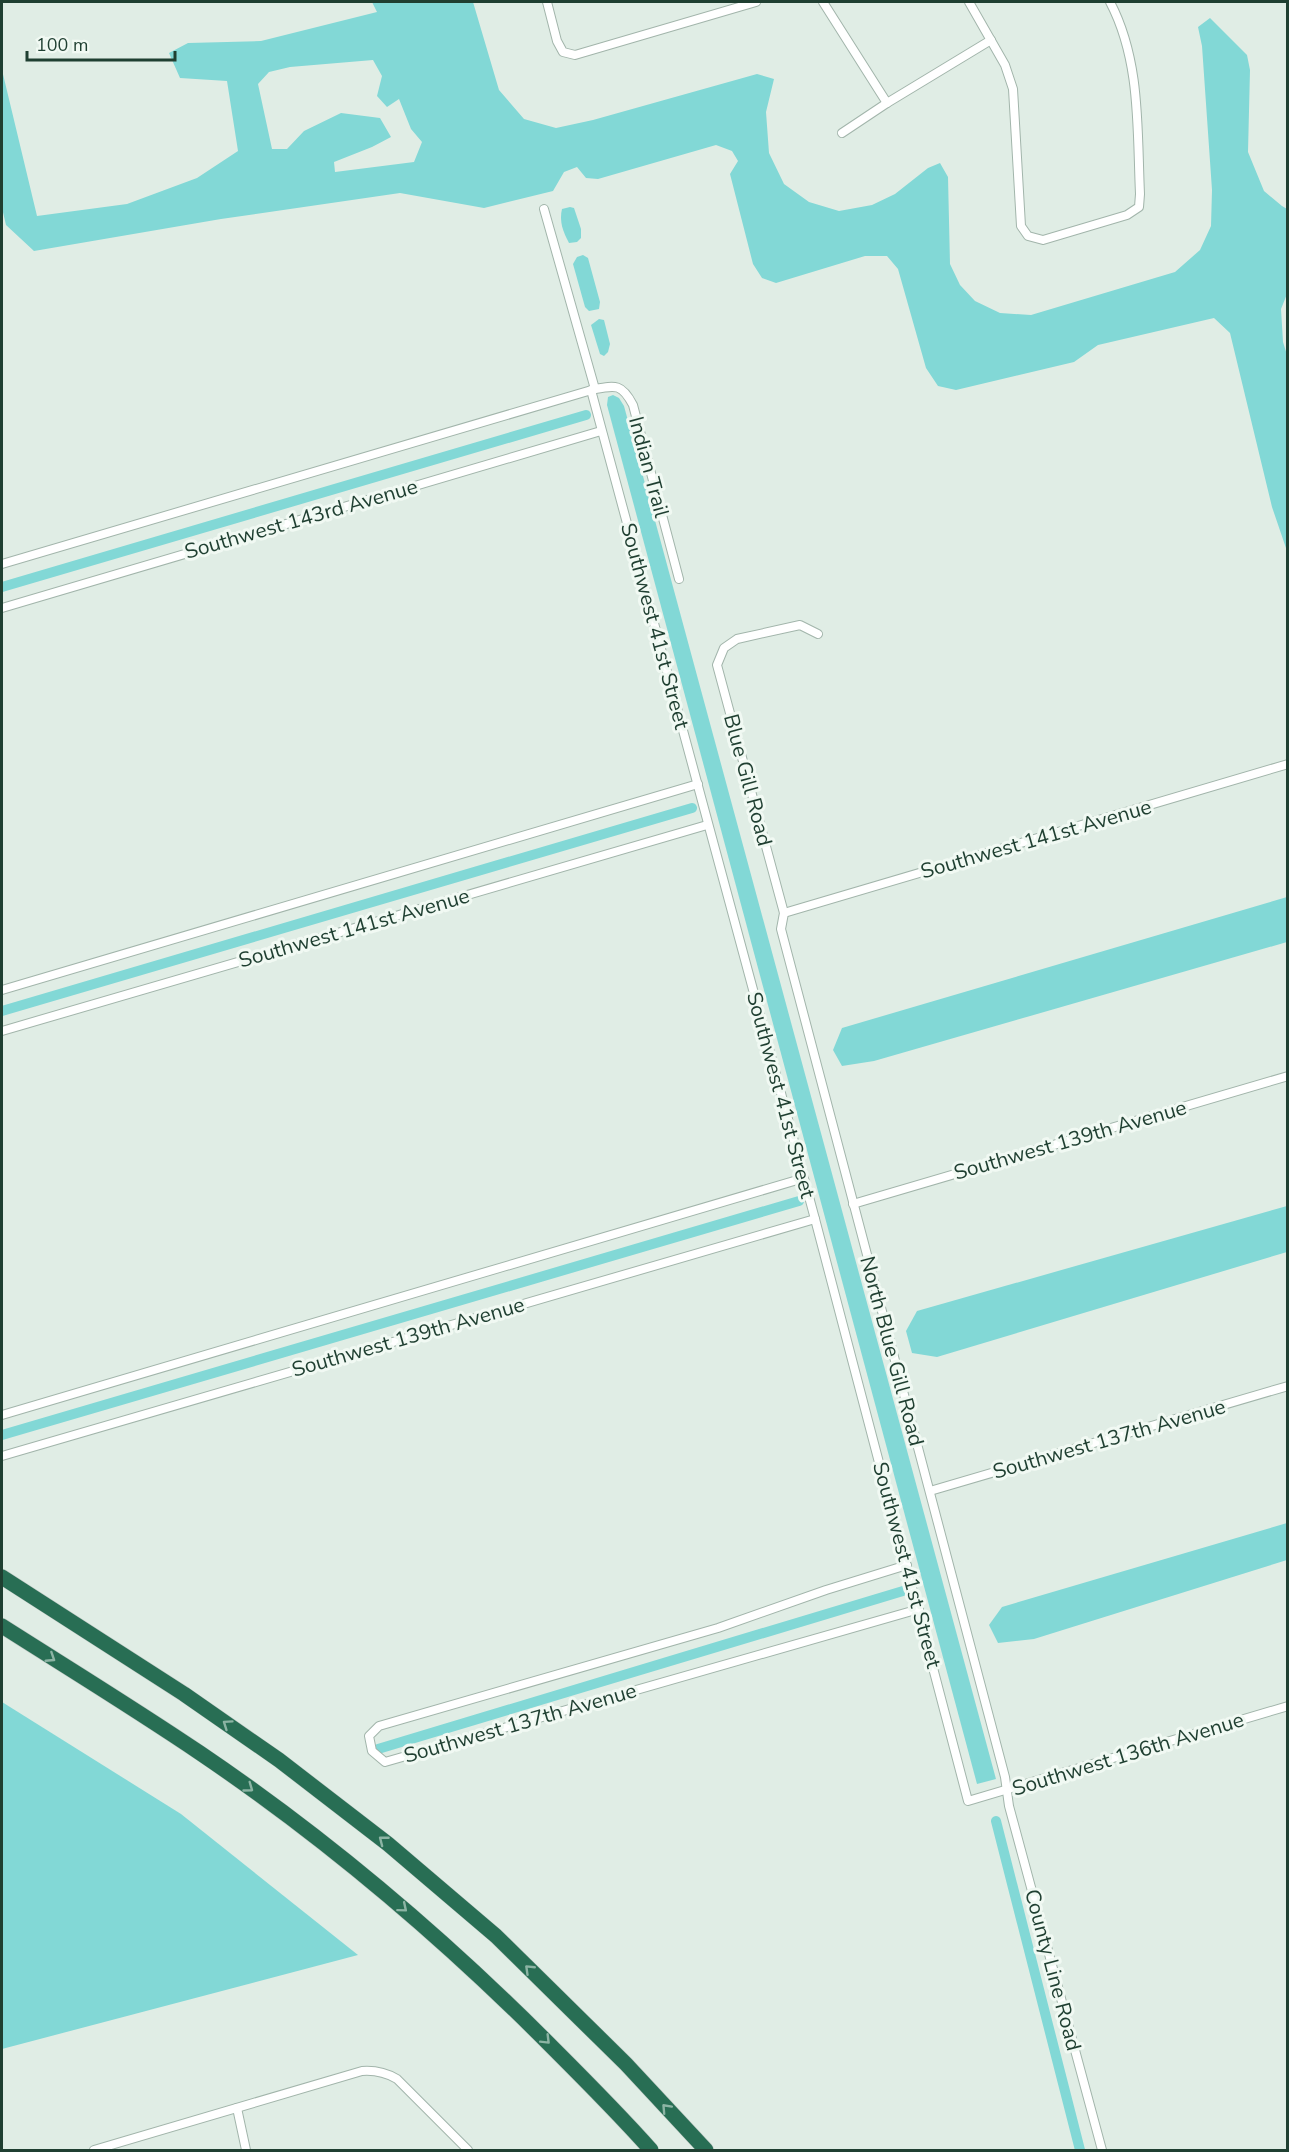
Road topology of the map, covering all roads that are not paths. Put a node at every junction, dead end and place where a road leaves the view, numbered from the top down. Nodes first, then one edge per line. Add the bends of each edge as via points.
1 (546, 2) edge
2 (756, 2) edge
3 (823, 2) edge
4 (969, 2) edge
5 (1110, 2) edge
6 (992, 40) junction
7 (887, 103) junction
8 (842, 133) dead end
9 (544, 209) dead end
10 (593, 390) junction
11 (601, 431) junction
12 (2, 564) edge
13 (679, 579) dead end
14 (2, 608) edge
15 (818, 634) dead end
16 (1287, 764) edge
17 (698, 784) junction
18 (707, 825) junction
19 (784, 913) junction
20 (2, 990) edge
21 (2, 1031) edge
22 (1287, 1076) edge
23 (804, 1178) junction
24 (853, 1204) junction
25 (815, 1219) junction
26 (1287, 1386) edge
27 (2, 1415) edge
28 (2, 1455) edge
29 (930, 1491) junction
30 (907, 1565) junction
31 (2, 1576) edge
32 (919, 1609) junction
33 (2, 1626) edge
34 (1287, 1706) edge
35 (1008, 1789) junction
36 (968, 1801) joint
37 (237, 2108) junction
38 (99, 2150) edge
39 (246, 2151) edge
40 (468, 2151) edge
41 (651, 2151) edge
42 (706, 2151) edge
43 (1102, 2151) edge

1 - 2 street via 557,41 563,52 575,56
3 - 7 street
4 - 6 street
5 - 6 street via 1135,81 1140,194 1139,207 1127,215 1043,240 1028,236 1018,212 1013,89
6 - 7 street
7 - 8 street
9 - 10 street
10 - 11 street, Southwest 41st Street
10 - 12 street, Southwest 143rd Avenue
10 - 13 street, Indian Trail via 620,388 633,405
11 - 14 street, Southwest 143rd Avenue
11 - 17 street, Southwest 41st Street
15 - 19 street, Blue Gill Road via 800,625 737,639 724,648 717,665
16 - 19 street, Southwest 141st Avenue
17 - 18 street, Southwest 41st Street
17 - 20 street, Southwest 141st Avenue
18 - 21 street, Southwest 141st Avenue
18 - 23 street, Southwest 41st Street
19 - 24 street, North Blue Gill Road via 781,929
22 - 24 street, Southwest 139th Avenue
23 - 25 street, Southwest 41st Street
23 - 27 street, Southwest 139th Avenue
24 - 29 street, North Blue Gill Road
25 - 28 street, Southwest 139th Avenue
25 - 30 street, Southwest 41st Street
26 - 29 street, Southwest 137th Avenue
29 - 35 street, North Blue Gill Road
30 - 32 street, Southwest 41st Street
30 - 32 street, Southwest 137th Avenue via 718,1628 379,1726 369,1736 372,1751 385,1762
42 -> 31 highway via 626,2064 496,1936 388,1844 184,1694
32 - 36 street, Southwest 41st Street
33 -> 41 highway via 201,1753 402,1906 506,2001
34 - 35 street, Southwest 136th Avenue
35 - 36 street, Southwest 136th Avenue
35 - 43 street, County Line Road via 1009,1806
37 - 38 street
37 - 39 street
37 - 40 street via 373,2070 397,2079

